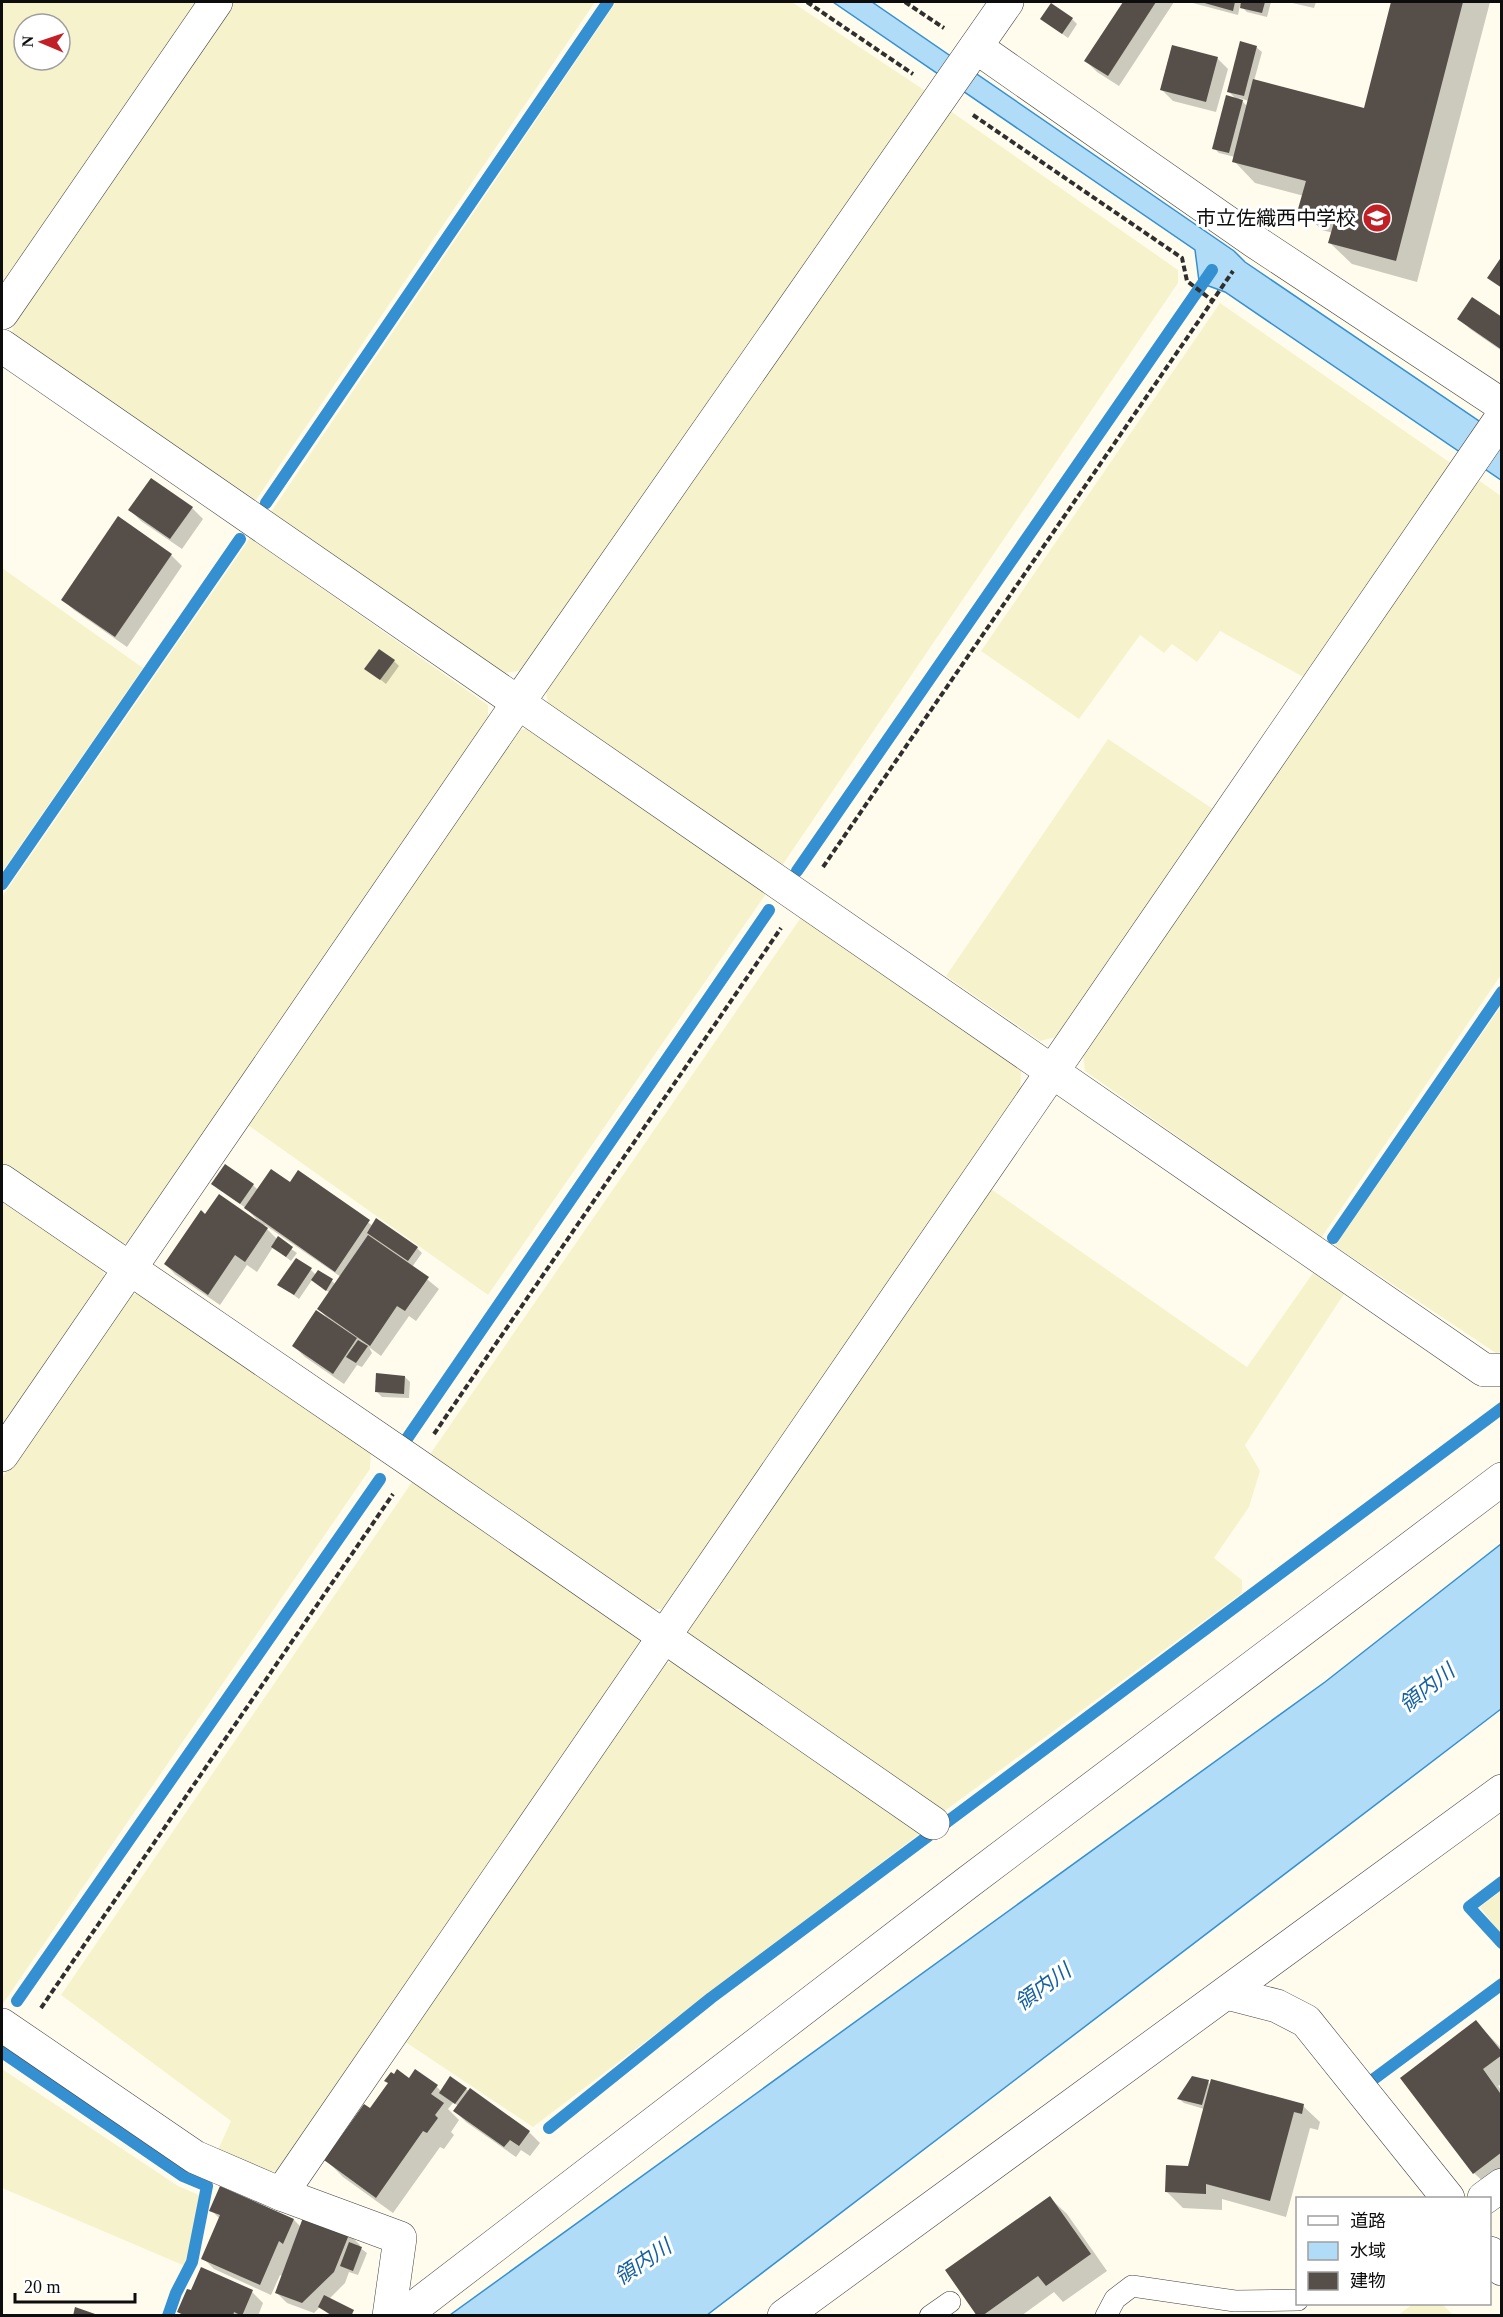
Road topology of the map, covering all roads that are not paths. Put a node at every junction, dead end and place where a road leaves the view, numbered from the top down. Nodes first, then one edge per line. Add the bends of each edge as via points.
1 (216, 2) edge
2 (1007, 2) edge
3 (973, 50) junction
4 (2, 313) edge
5 (2, 346) edge
6 (1501, 414) edge
7 (518, 703) junction
8 (1052, 1072) junction
9 (2, 1181) edge
10 (129, 1269) junction
11 (1502, 1370) edge
12 (2, 1455) edge
13 (1502, 1479) edge
14 (663, 1636) junction
15 (1502, 1791) edge
16 (933, 1823) dead end
17 (1227, 1994) junction
18 (11, 2032) edge
19 (1502, 2185) edge
20 (281, 2194) junction
21 (1446, 2197) edge
22 (1487, 2197) edge
23 (1491, 2254) edge
24 (1502, 2269) edge
25 (1296, 2300) edge
26 (950, 2302) dead end
27 (389, 2316) edge
28 (403, 2316) edge
29 (784, 2316) edge
30 (930, 2316) edge
31 (1106, 2316) edge

1 - 4 street
2 - 3 street
3 - 6 street
3 - 7 street
5 - 7 street
6 - 8 street
7 - 8 street
7 - 10 street
8 - 11 street via 1484,1370
8 - 14 street
9 - 10 street
10 - 12 street
10 - 14 street
13 - 28 street
14 - 16 street
14 - 20 street
15 - 17 street
17 - 21 street via 1278,2006 1306,2021
17 - 29 street
18 - 20 street via 195,2157
19 - 22 street
20 - 27 street via 400,2238
23 - 24 street
25 - 31 lane via 1235,2301 1132,2286 1115,2299
26 - 30 lane

